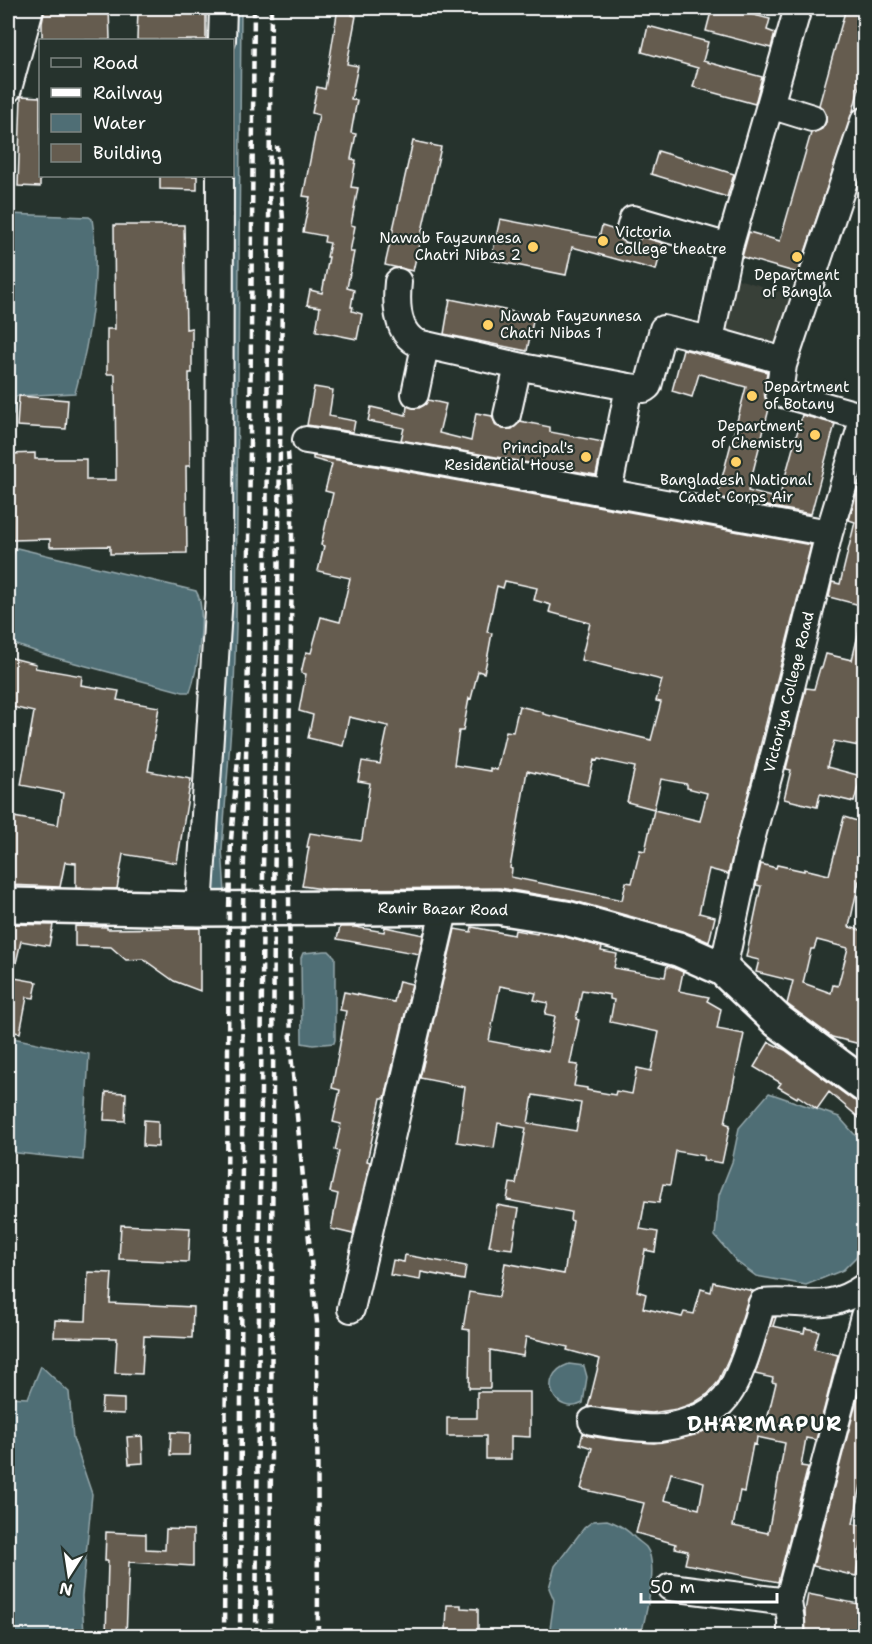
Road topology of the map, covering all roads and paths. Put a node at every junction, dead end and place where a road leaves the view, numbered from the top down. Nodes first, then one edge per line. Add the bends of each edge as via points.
1 (30, 8) edge
2 (223, 8) edge
3 (798, 8) edge
4 (222, 39) edge
5 (8, 89) edge
6 (770, 105) junction
7 (812, 118) dead end
8 (862, 137) edge
9 (220, 177) edge
10 (630, 229) dead end
11 (729, 247) junction
12 (398, 282) dead end
13 (710, 340) junction
14 (425, 346) junction
15 (783, 365) junction
16 (518, 366) junction
17 (628, 387) junction
18 (415, 394) dead end
19 (507, 415) dead end
20 (864, 417) edge
21 (306, 440) dead end
22 (608, 492) junction
23 (829, 533) junction
24 (8, 905) edge
25 (446, 907) junction
26 (199, 909) junction
27 (723, 969) junction
28 (864, 1085) edge
29 (864, 1288) edge
30 (864, 1296) edge
31 (351, 1309) dead end
32 (864, 1316) edge
33 (592, 1421) dead end
34 (670, 1587) dead end
35 (788, 1602) junction
36 (790, 1636) edge

1 - 5 street
2 - 4 street
3 - 6 street
6 - 7 street
6 - 11 street
8 - 15 street
9 - 26 street via 219,595
10 - 11 street via 633,219
11 - 13 street
12 - 14 street via 396,306 406,335
13 - 15 street via 777,358
13 - 17 street via 663,329 648,386
14 - 16 street
14 - 18 street
15 - 20 street via 779,393
16 - 17 street
16 - 19 street
17 - 22 street
20 - 23 street, Victoriya College Road
21 - 22 street
22 - 23 street
23 - 27 street, Victoriya College Road via 750,843
24 - 26 main road, Ranir Bazar Road
25 - 26 main road, Ranir Bazar Road
25 - 27 main road, Ranir Bazar Road via 497,907 566,918 678,949
25 - 31 street
27 - 28 main road, Ranir Bazar Road via 778,1021
29 - 30 street
29 - 33 street via 837,1302 762,1303 730,1392 714,1410 659,1428
32 - 35 street
34 - 35 street
35 - 36 street

